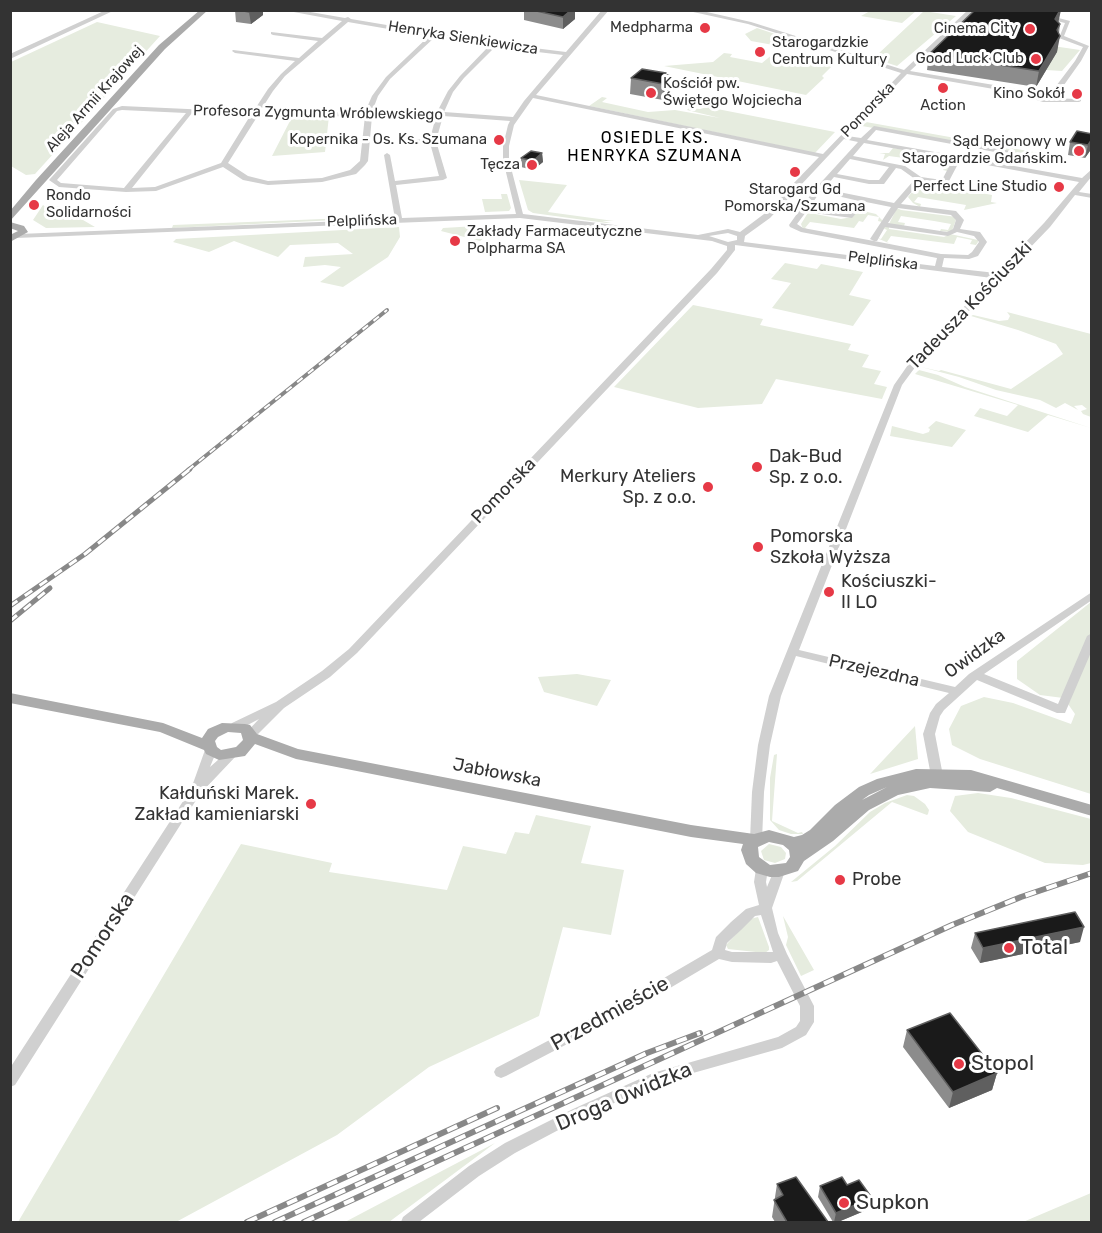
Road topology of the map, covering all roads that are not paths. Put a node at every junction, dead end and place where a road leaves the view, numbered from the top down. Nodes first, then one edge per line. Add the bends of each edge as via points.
1 (112, 10) edge
2 (205, 10) edge
3 (286, 10) edge
4 (606, 10) edge
5 (687, 10) edge
6 (972, 10) edge
7 (1042, 16) edge
8 (348, 19) junction
9 (273, 33) dead end
10 (434, 35) junction
11 (322, 40) junction
12 (494, 45) junction
13 (235, 51) dead end
14 (569, 54) junction
15 (10, 57) edge
16 (299, 60) junction
17 (905, 72) junction
18 (1052, 95) junction
19 (531, 96) junction
20 (1082, 101) dead end
21 (122, 108) joint
22 (189, 112) junction
23 (368, 113) junction
24 (440, 113) junction
25 (255, 115) junction
26 (514, 119) junction
27 (842, 136) junction
28 (433, 141) junction
29 (865, 141) junction
30 (406, 142) dead end
31 (387, 155) dead end
32 (824, 156) junction
33 (850, 157) junction
34 (958, 157) junction
35 (1038, 158) dead end
36 (224, 164) junction
37 (894, 165) junction
38 (1092, 171) edge
39 (834, 175) junction
40 (919, 179) junction
41 (1084, 181) junction
42 (392, 183) junction
43 (126, 190) junction
44 (819, 190) junction
45 (1074, 193) junction
46 (1092, 196) edge
47 (864, 200) junction
48 (896, 206) junction
49 (804, 208) junction
50 (520, 216) junction
51 (399, 220) junction
52 (884, 225) junction
53 (15, 227) edge
54 (956, 230) junction
55 (713, 237) junction
56 (735, 239) junction
57 (874, 239) dead end
58 (941, 256) junction
59 (938, 268) junction
60 (998, 276) junction
61 (1092, 595) edge
62 (1092, 636) edge
63 (792, 652) junction
64 (976, 675) junction
65 (956, 691) junction
66 (10, 698) edge
67 (280, 705) junction
68 (236, 726) junction
69 (164, 728) junction
70 (218, 729) junction
71 (250, 736) junction
72 (209, 748) junction
73 (235, 754) junction
74 (296, 754) junction
75 (938, 778) junction
76 (196, 791) junction
77 (1092, 811) edge
78 (758, 842) junction
79 (795, 850) junction
80 (770, 870) junction
81 (766, 909) junction
82 (718, 953) junction
83 (780, 954) junction
84 (501, 1072) dead end
85 (10, 1081) edge
86 (408, 1222) edge

1 - 15 street
2 - 53 main road, Aleja Armii Krajowej via 162,47 40,181
3 - 8 street, Henryka Sienkiewicza
4 - 14 street
5 - 17 street via 749,23
6 - 17 street, Pomorska
7 - 18 street via 1068,22 1062,39 1085,44 1078,61
8 - 10 street, Henryka Sienkiewicza
8 - 11 street
9 - 11 street
10 - 12 street, Henryka Sienkiewicza
10 - 23 street via 388,78
11 - 16 street
12 - 14 street, Henryka Sienkiewicza
12 - 24 street via 456,84
13 - 16 street
14 - 19 street
16 - 25 street via 270,90
17 - 18 street via 1035,94 1043,100
17 - 27 street, Pomorska
18 - 20 street
19 - 26 street
19 - 32 street
21 - 22 street, Profesora Zygmunta Wróblewskiego
21 - 43 street, Aleja Armii Krajowej via 115,110 53,180 59,185
22 - 25 street, Profesora Zygmunta Wróblewskiego
22 - 43 street
23 - 24 street, Profesora Zygmunta Wróblewskiego
23 - 25 street, Profesora Zygmunta Wróblewskiego
23 - 36 street via 363,164 348,174 322,180 268,183 246,178
24 - 26 street, Profesora Zygmunta Wróblewskiego
24 - 28 street
25 - 36 street
26 - 50 street via 506,153
27 - 29 street
27 - 32 street, Pomorska
28 - 30 street
28 - 42 street via 443,178
29 - 33 street, Pomorska
29 - 34 street
29 - 35 street via 874,128
31 - 42 street
32 - 56 street, Pomorska via 769,214
33 - 37 street, Pomorska
33 - 39 street, Pomorska
34 - 40 street via 945,181
34 - 41 street
36 - 43 street via 156,189
37 - 39 street via 881,182
37 - 40 street, Pomorska
38 - 41 street, Tadeusza Kościuszki
39 - 44 street, Pomorska
40 - 48 street
41 - 45 street, Tadeusza Kościuszki
42 - 51 street
44 - 47 street
44 - 49 street, Pomorska
45 - 46 street
45 - 60 street, Tadeusza Kościuszki
47 - 48 street
47 - 49 street via 849,216
48 - 52 street
48 - 54 street via 953,213 960,220
49 - 58 street via 793,225 795,228
50 - 51 street, Pelplińska
50 - 55 street, Pelplińska
51 - 53 street, Pelplińska via 48,235
52 - 54 street via 944,233
52 - 57 street
54 - 58 street via 977,234 982,242 969,257
55 - 56 street
55 - 56 street via 722,231
56 - 59 street, Pelplińska
56 - 67 street, Pomorska via 719,266 352,651
58 - 59 street
59 - 60 street, Pelplińska
60 - 63 street, Tadeusza Kościuszki via 913,364 898,385
61 - 64 street, Owidzka
62 - 64 street via 1061,710
63 - 65 street, Przejezdna
63 - 78 street, Tadeusza Kościuszki via 765,736 758,792
64 - 65 street, Owidzka
65 - 75 street, Owidzka via 940,707 931,724 929,734
66 - 69 main road
67 - 68 street, Pomorska
67 - 71 street, Pomorska
68 - 70 main road
68 - 71 main road
69 - 70 main road
69 - 72 main road
70 - 72 main road via 209,737
71 - 73 main road via 248,745
71 - 74 main road, Jabłowska
72 - 73 main road via 219,755
72 - 76 street, Pomorska
73 - 74 main road, Jabłowska
73 - 76 street, Pomorska via 222,762
74 - 78 main road, Jabłowska via 691,831 710,840
75 - 77 main road via 1030,794
75 - 79 main road via 898,777 864,790
76 - 85 street, Pomorska
78 - 79 main road via 782,837
78 - 80 main road via 752,860
79 - 80 main road via 792,867
80 - 81 street
81 - 82 street, Przedmieście via 751,912 721,941
81 - 83 street, Droga Owidzka
82 - 83 street via 771,958
82 - 84 street, Przedmieście
83 - 86 street, Droga Owidzka via 808,1012 805,1026 792,1038 676,1071 578,1113 474,1171

